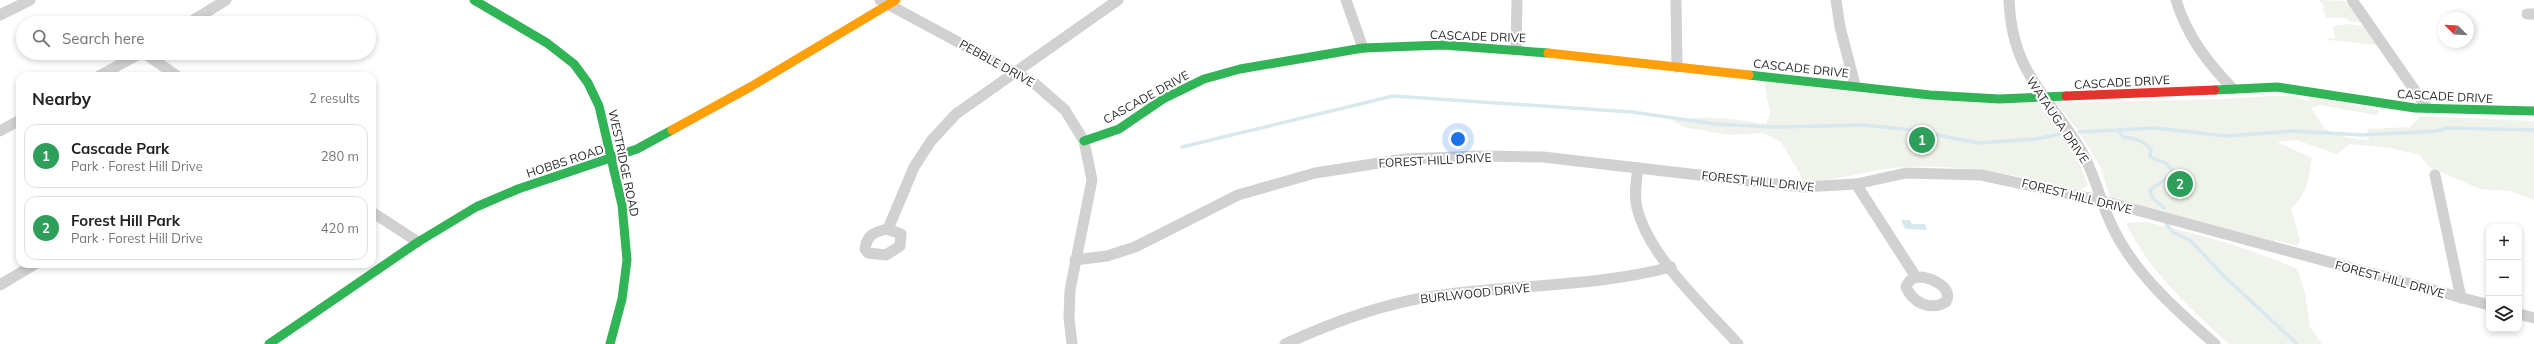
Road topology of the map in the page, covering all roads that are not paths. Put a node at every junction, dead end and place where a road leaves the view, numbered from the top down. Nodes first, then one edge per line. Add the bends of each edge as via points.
1 (10, 0) edge
2 (226, 0) edge
3 (474, 0) edge
4 (1118, 0) edge
5 (1346, 0) edge
6 (1517, 0) edge
7 (1676, 0) edge
8 (1836, 0) edge
9 (2009, 0) edge
10 (2176, 0) edge
11 (2352, 0) edge
12 (25, 2) edge
13 (888, 2) edge
14 (0, 15) edge
15 (200, 16) edge
16 (1363, 48) junction
17 (1516, 48) junction
18 (129, 60) edge
19 (153, 60) edge
20 (1677, 66) junction
21 (1015, 71) junction
22 (106, 72) edge
23 (171, 72) edge
24 (1854, 85) junction
25 (2233, 89) junction
26 (2044, 98) junction
27 (2427, 108) junction
28 (2534, 111) edge
29 (16, 122) edge
30 (0, 131) edge
31 (1084, 141) junction
32 (612, 159) junction
33 (1638, 168) junction
34 (2435, 175) dead end
35 (1856, 184) junction
36 (2103, 201) junction
37 (376, 215) edge
38 (888, 229) dead end
39 (418, 242) junction
40 (1075, 260) junction
41 (1671, 267) junction
42 (28, 268) edge
43 (1916, 277) dead end
44 (0, 285) edge
45 (2461, 298) junction
46 (2486, 304) edge
47 (2522, 315) edge
48 (2534, 318) edge
49 (269, 344) edge
50 (610, 344) edge
51 (1072, 344) edge
52 (1284, 344) edge
53 (1738, 344) edge
54 (2214, 344) edge

1 - 12 street
2 - 15 street
3 - 32 street, WESTRIDGE ROAD via 547,44 574,64 588,83 599,106
4 - 21 street
5 - 16 street
6 - 17 street
7 - 20 street
8 - 24 street
9 - 26 street, WATAUGA DRIVE via 2008,23 2020,63
10 - 25 street via 2181,21 2193,42 2210,66
11 - 27 street
12 - 14 street
13 - 21 street, PEBBLE DRIVE
13 - 32 street, HOBBS ROAD via 738,94 637,149
16 - 17 street, CASCADE DRIVE via 1443,45
16 - 31 street, CASCADE DRIVE via 1240,68 1204,79 1163,99 1119,129
17 - 20 street, CASCADE DRIVE
18 - 22 street
19 - 23 street
20 - 24 street, CASCADE DRIVE
21 - 31 street, PEBBLE DRIVE via 1048,93 1065,110
21 - 38 street via 956,114 933,137 908,178
24 - 26 street, CASCADE DRIVE via 1930,95 1999,99
25 - 26 street, CASCADE DRIVE
25 - 27 street, CASCADE DRIVE via 2277,87
26 - 36 street, WATAUGA DRIVE via 2080,149
27 - 28 street, CASCADE DRIVE
29 - 30 street
31 - 40 street, PEBBLE DRIVE via 1092,180
32 - 39 street, HOBBS ROAD via 500,196 476,207
32 - 50 street, WESTRIDGE ROAD via 624,217 627,260 622,299
33 - 35 street, FOREST HILL DRIVE via 1803,187
33 - 40 street, FOREST HILL DRIVE via 1543,157 1478,156 1405,159 1350,167 1274,183 1238,196 1136,247 1107,256
33 - 41 street via 1637,208 1647,233
34 - 45 street
35 - 36 street, FOREST HILL DRIVE via 1906,173 1954,173 2031,184
35 - 43 street
36 - 45 street, FOREST HILL DRIVE
36 - 54 street, WATAUGA DRIVE via 2111,226 2131,258 2176,308
37 - 39 street
39 - 49 street, HOBBS ROAD
40 - 51 street, PEBBLE DRIVE via 1069,318
41 - 52 street, BURLWOOD DRIVE via 1653,273 1606,280 1408,300 1332,322
41 - 53 street
42 - 44 street
45 - 46 street, FOREST HILL DRIVE
47 - 48 street

